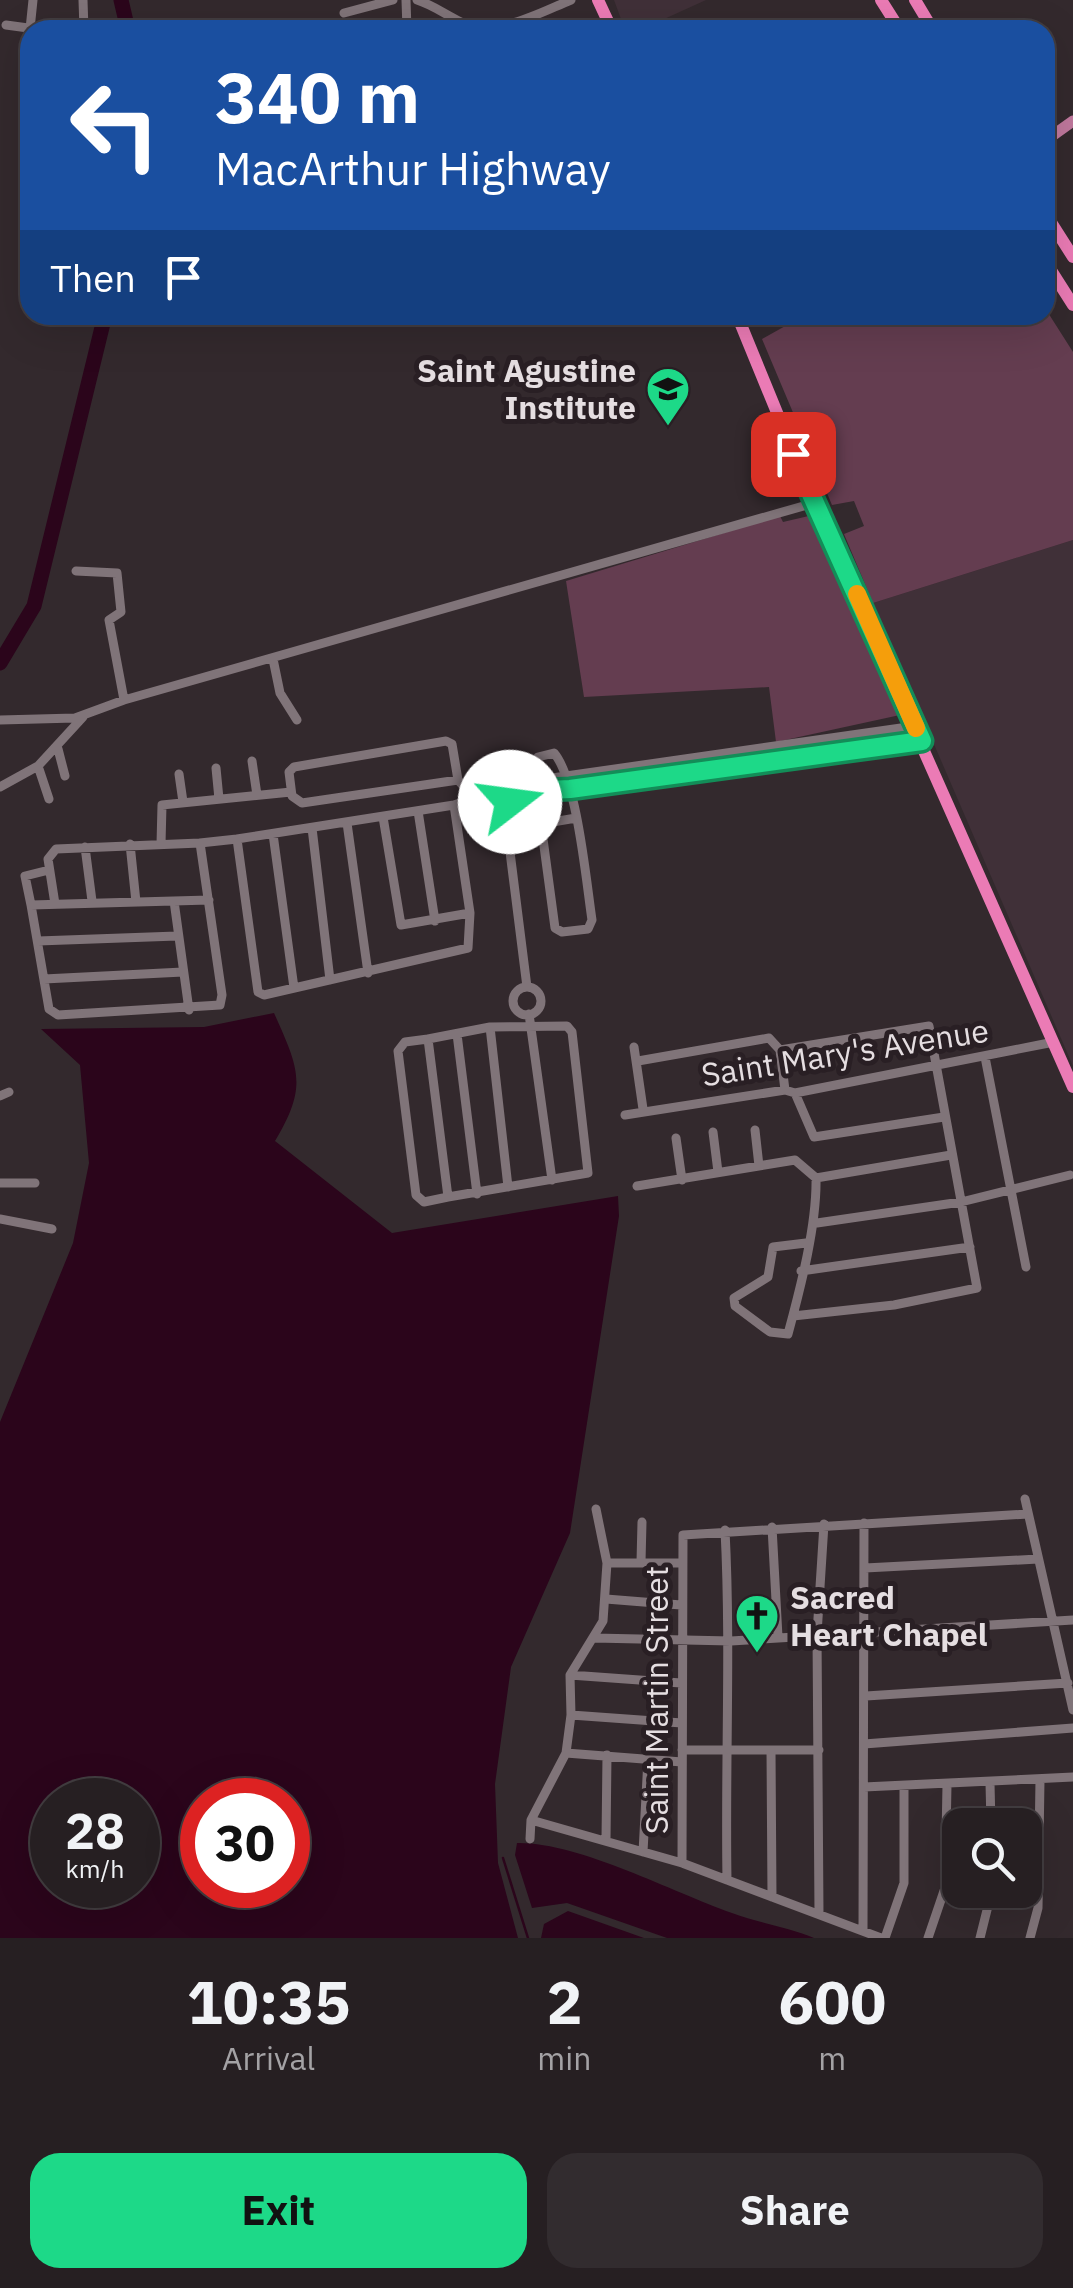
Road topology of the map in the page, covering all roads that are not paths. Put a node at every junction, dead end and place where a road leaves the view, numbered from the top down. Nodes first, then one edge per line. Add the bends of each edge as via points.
1 (392, 0) edge
2 (417, 0) edge
3 (571, 0) edge
4 (344, 13) dead end
5 (457, 20) edge
6 (522, 20) edge
7 (6, 25) dead end
8 (20, 27) edge
9 (1055, 229) edge
10 (1073, 257) edge
11 (1055, 277) edge
12 (1073, 305) edge
13 (741, 325) edge
14 (814, 503) junction
15 (76, 571) dead end
16 (273, 659) junction
17 (124, 700) junction
18 (84, 717) junction
19 (0, 720) edge
20 (297, 720) dead end
21 (915, 726) junction
22 (891, 730) junction
23 (844, 737) junction
24 (922, 741) junction
25 (894, 745) junction
26 (58, 749) junction
27 (848, 752) junction
28 (733, 754) junction
29 (252, 762) dead end
30 (38, 766) junction
31 (734, 767) junction
32 (216, 768) dead end
33 (179, 774) dead end
34 (64, 776) dead end
35 (562, 778) junction
36 (458, 780) junction
37 (541, 780) junction
38 (525, 786) junction
39 (0, 787) edge
40 (499, 789) junction
41 (570, 789) junction
42 (291, 792) junction
43 (256, 795) junction
44 (474, 798) junction
45 (50, 799) dead end
46 (220, 799) junction
47 (508, 801) junction
48 (183, 802) junction
49 (454, 805) junction
50 (418, 811) junction
51 (383, 817) junction
52 (576, 818) junction
53 (347, 823) junction
54 (312, 828) junction
55 (274, 834) junction
56 (237, 838) junction
57 (200, 843) junction
58 (130, 844) junction
59 (161, 844) junction
60 (85, 848) junction
61 (48, 870) junction
62 (209, 900) junction
63 (92, 901) junction
64 (174, 901) junction
65 (136, 902) junction
66 (54, 904) junction
67 (30, 905) junction
68 (470, 913) junction
69 (435, 921) junction
70 (177, 936) junction
71 (38, 941) junction
72 (183, 972) junction
73 (368, 972) junction
74 (44, 979) junction
75 (330, 980) junction
76 (528, 987) junction
77 (294, 988) junction
78 (189, 1010) junction
79 (530, 1014) junction
80 (490, 1027) junction
81 (530, 1028) junction
82 (457, 1034) junction
83 (428, 1039) junction
84 (1054, 1042) junction
85 (634, 1047) dead end
86 (780, 1050) junction
87 (985, 1057) junction
88 (638, 1062) junction
89 (936, 1066) junction
90 (1073, 1087) edge
91 (790, 1092) junction
92 (643, 1110) junction
93 (625, 1115) dead end
94 (944, 1117) junction
95 (755, 1130) dead end
96 (712, 1132) dead end
97 (676, 1138) dead end
98 (951, 1155) junction
99 (759, 1166) junction
100 (718, 1172) junction
101 (1070, 1175) dead end
102 (816, 1178) junction
103 (552, 1180) junction
104 (682, 1180) junction
105 (0, 1183) edge
106 (35, 1183) dead end
107 (637, 1186) dead end
108 (508, 1188) junction
109 (1010, 1190) junction
110 (476, 1194) junction
111 (448, 1197) junction
112 (961, 1202) junction
113 (0, 1219) edge
114 (817, 1223) junction
115 (52, 1229) dead end
116 (806, 1244) junction
117 (970, 1247) junction
118 (1026, 1268) dead end
119 (801, 1271) junction
120 (793, 1316) junction
121 (1025, 1499) dead end
122 (596, 1510) dead end
123 (1028, 1514) junction
124 (642, 1522) dead end
125 (864, 1523) junction
126 (824, 1524) junction
127 (772, 1527) junction
128 (725, 1530) junction
129 (1038, 1559) junction
130 (641, 1562) junction
131 (681, 1562) junction
132 (607, 1563) junction
133 (865, 1568) junction
134 (606, 1600) junction
135 (681, 1605) junction
136 (1073, 1620) edge
137 (1051, 1621) junction
138 (867, 1630) junction
139 (818, 1634) junction
140 (594, 1638) junction
141 (778, 1638) junction
142 (730, 1640) junction
143 (681, 1642) junction
144 (570, 1675) junction
145 (682, 1683) junction
146 (1068, 1684) junction
147 (866, 1696) junction
148 (1073, 1710) edge
149 (571, 1715) junction
150 (682, 1723) junction
151 (1073, 1728) edge
152 (864, 1744) junction
153 (682, 1750) junction
154 (724, 1750) junction
155 (771, 1750) junction
156 (819, 1750) junction
157 (566, 1753) junction
158 (607, 1755) junction
159 (648, 1759) junction
160 (682, 1762) junction
161 (1073, 1778) edge
162 (1040, 1780) junction
163 (990, 1783) junction
164 (946, 1785) junction
165 (864, 1786) junction
166 (904, 1786) junction
167 (991, 1808) edge
168 (531, 1820) junction
169 (530, 1839) dead end
170 (606, 1840) junction
171 (643, 1852) junction
172 (682, 1864) junction
173 (726, 1880) junction
174 (772, 1896) junction
175 (988, 1908) edge
176 (819, 1914) junction
177 (863, 1931) junction
178 (1033, 1937) edge
179 (883, 1938) edge
180 (928, 1938) edge
181 (980, 1938) edge

1 - 4 street
2 - 5 street
3 - 6 street
7 - 8 street
9 - 10 highway
11 - 12 highway
13 - 14 highway
14 - 16 street
14 - 21 highway
15 - 17 street via 117,573 121,612 109,620
16 - 17 street
16 - 20 street via 280,693
17 - 18 street
18 - 19 street
18 - 26 street
21 - 22 street
21 - 24 highway
22 - 23 street
22 - 25 street
23 - 27 street
23 - 28 street
24 - 25 street
24 - 84 highway
25 - 27 street
26 - 30 street
26 - 34 street
27 - 31 street
28 - 31 street
28 - 35 street
29 - 43 street
30 - 39 street
30 - 45 street
31 - 41 street
32 - 46 street
33 - 48 street
35 - 37 street
35 - 37 street via 558,756 544,753 538,757
35 - 41 street
36 - 42 street via 302,803
36 - 42 street via 452,744 446,742 294,767
36 - 44 street
37 - 38 street
38 - 40 street via 507,775
38 - 41 street
38 - 47 street via 519,800
40 - 44 street
40 - 47 street
41 - 52 street
42 - 43 street
43 - 46 street
44 - 49 street
46 - 48 street
47 - 76 street
48 - 59 street via 162,805
49 - 50 street
49 - 68 street
50 - 51 street
50 - 69 street
51 - 53 street
51 - 69 street via 397,921
52 - 52 street via 592,924 562,932 556,928 541,824
53 - 54 street
53 - 73 street
54 - 55 street
54 - 75 street
55 - 56 street
55 - 77 street
56 - 57 street
56 - 77 street via 258,992
57 - 59 street
57 - 62 street
58 - 59 street
58 - 60 street
58 - 65 street
60 - 61 street via 50,853
60 - 63 street
61 - 66 street
61 - 67 street via 25,876
62 - 64 street
62 - 78 street via 223,1000
63 - 65 street
63 - 66 street
64 - 65 street
64 - 70 street
66 - 67 street
67 - 71 street
68 - 69 street
68 - 73 street via 468,948
70 - 71 street
70 - 72 street
71 - 74 street
72 - 74 street
72 - 78 street
73 - 75 street
74 - 78 street via 49,1009 58,1015
75 - 77 street
76 - 79 street via 541,1002
76 - 79 street via 513,1002
79 - 81 street
80 - 81 street
80 - 82 street
80 - 108 street
81 - 103 street
81 - 103 street via 567,1026 572,1032 589,1170
82 - 83 street
82 - 110 street
83 - 111 street
83 - 111 street via 399,1046 416,1196 424,1202
84 - 87 street, Saint Mary's Avenue
84 - 90 highway
85 - 88 street
86 - 88 street via 769,1038
86 - 89 street via 927,1024
86 - 91 street
87 - 89 street, Saint Mary's Avenue
87 - 109 street
88 - 92 street
89 - 91 street, Saint Mary's Avenue
89 - 94 street
91 - 92 street, Saint Mary's Avenue
91 - 94 street via 814,1137
92 - 93 street, Saint Mary's Avenue
94 - 98 street
95 - 99 street
96 - 100 street
97 - 104 street
98 - 102 street
98 - 112 street
99 - 100 street
99 - 102 street via 795,1160
100 - 104 street
101 - 109 street
102 - 114 street
103 - 108 street
104 - 107 street
105 - 106 street
108 - 110 street
109 - 112 street
109 - 118 street
110 - 111 street
112 - 114 street
112 - 117 street
113 - 115 street
114 - 116 street
116 - 119 street
116 - 120 street via 773,1248 768,1277 734,1301 780,1336 788,1334
117 - 119 street
117 - 120 street via 979,1282 974,1291
119 - 120 street
121 - 123 street
122 - 132 street
123 - 125 street
123 - 129 street
124 - 130 street
125 - 126 street
125 - 133 street
126 - 127 street
126 - 139 street
127 - 128 street
127 - 141 street
128 - 131 street, Saint Martin Street via 682,1537
128 - 142 street
129 - 133 street
129 - 137 street
130 - 131 street
130 - 132 street
131 - 135 street, Saint Martin Street
132 - 134 street
133 - 138 street
134 - 135 street
134 - 140 street
135 - 143 street, Saint Martin Street
136 - 137 street
137 - 138 street
137 - 146 street
138 - 139 street
138 - 147 street
139 - 141 street
139 - 156 street
140 - 143 street
140 - 144 street
141 - 142 street
142 - 143 street
142 - 154 street
143 - 145 street, Saint Martin Street
144 - 145 street
144 - 149 street
145 - 150 street, Saint Martin Street
146 - 147 street
146 - 148 street
147 - 152 street
149 - 150 street
149 - 157 street
150 - 153 street, Saint Martin Street
151 - 152 street
152 - 165 street
153 - 154 street
153 - 160 street, Saint Martin Street
154 - 155 street
154 - 173 street
155 - 156 street
155 - 174 street
156 - 176 street
157 - 158 street
157 - 168 street
158 - 159 street
158 - 170 street
159 - 160 street
159 - 171 street
160 - 172 street, Saint Martin Street
161 - 162 street
162 - 163 street
162 - 178 street
163 - 164 street
163 - 167 street
164 - 166 street
164 - 180 street via 945,1888
165 - 166 street
165 - 177 street
166 - 179 street via 904,1883
168 - 169 street
168 - 170 street
170 - 171 street
171 - 172 street
172 - 173 street
173 - 174 street
174 - 176 street
175 - 181 street
176 - 177 street
177 - 179 street

